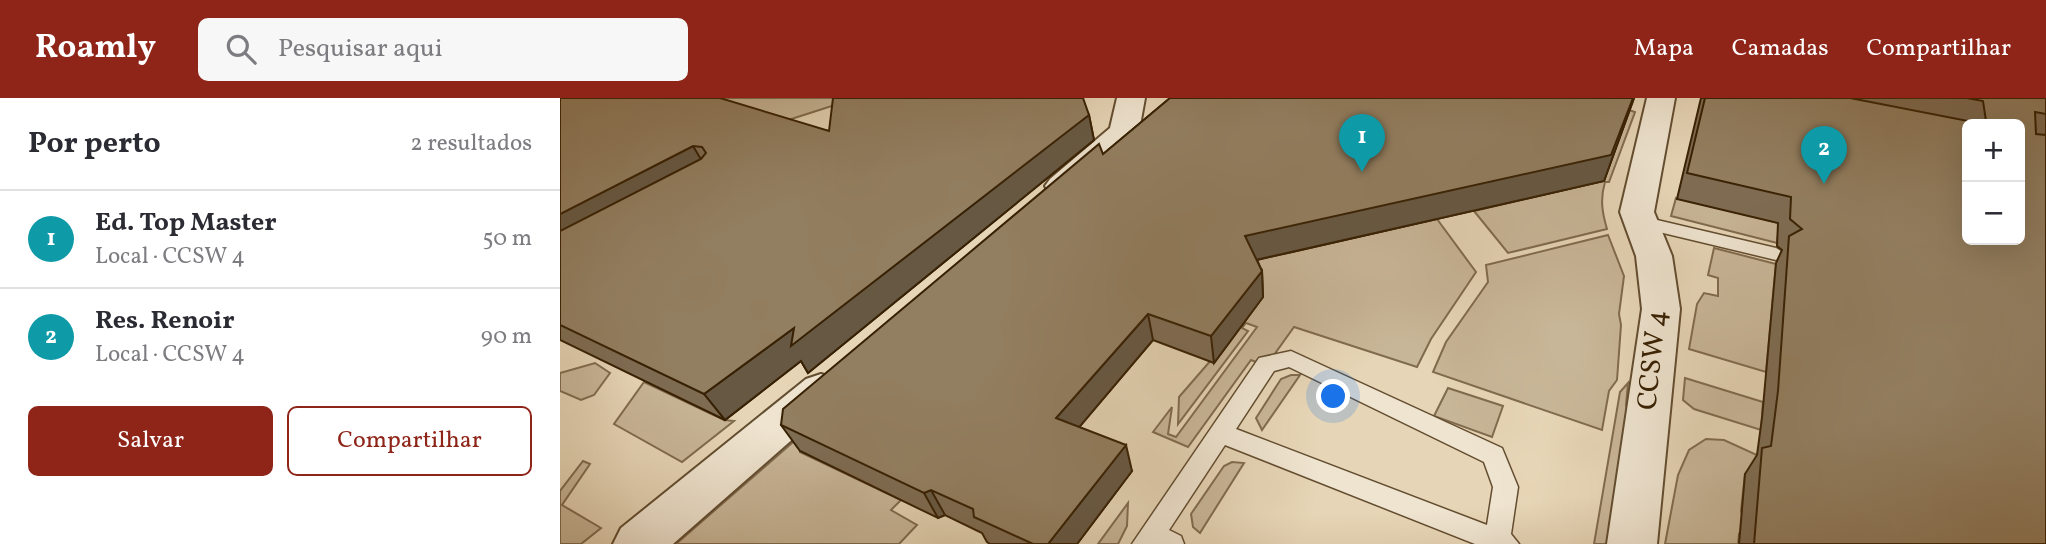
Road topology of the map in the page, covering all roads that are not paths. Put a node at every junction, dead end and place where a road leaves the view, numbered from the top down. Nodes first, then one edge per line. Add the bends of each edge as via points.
1 (1131, 98) edge
2 (1661, 98) edge
3 (1035, 208) edge
4 (1640, 222) junction
5 (1776, 254) dead end
6 (848, 367) edge
7 (1221, 433) junction
8 (1156, 541) edge
9 (1501, 542) edge
10 (638, 544) edge
11 (1632, 544) edge

1 - 3 street via 1124,131
2 - 4 street, CCSW 4 via 1637,212
4 - 5 lane
4 - 11 street, CCSW 4 via 1654,256 1661,309
6 - 10 street
7 - 8 lane
7 - 9 lane
7 - 9 lane via 1267,364 1291,359 1493,455 1504,473 1507,495

